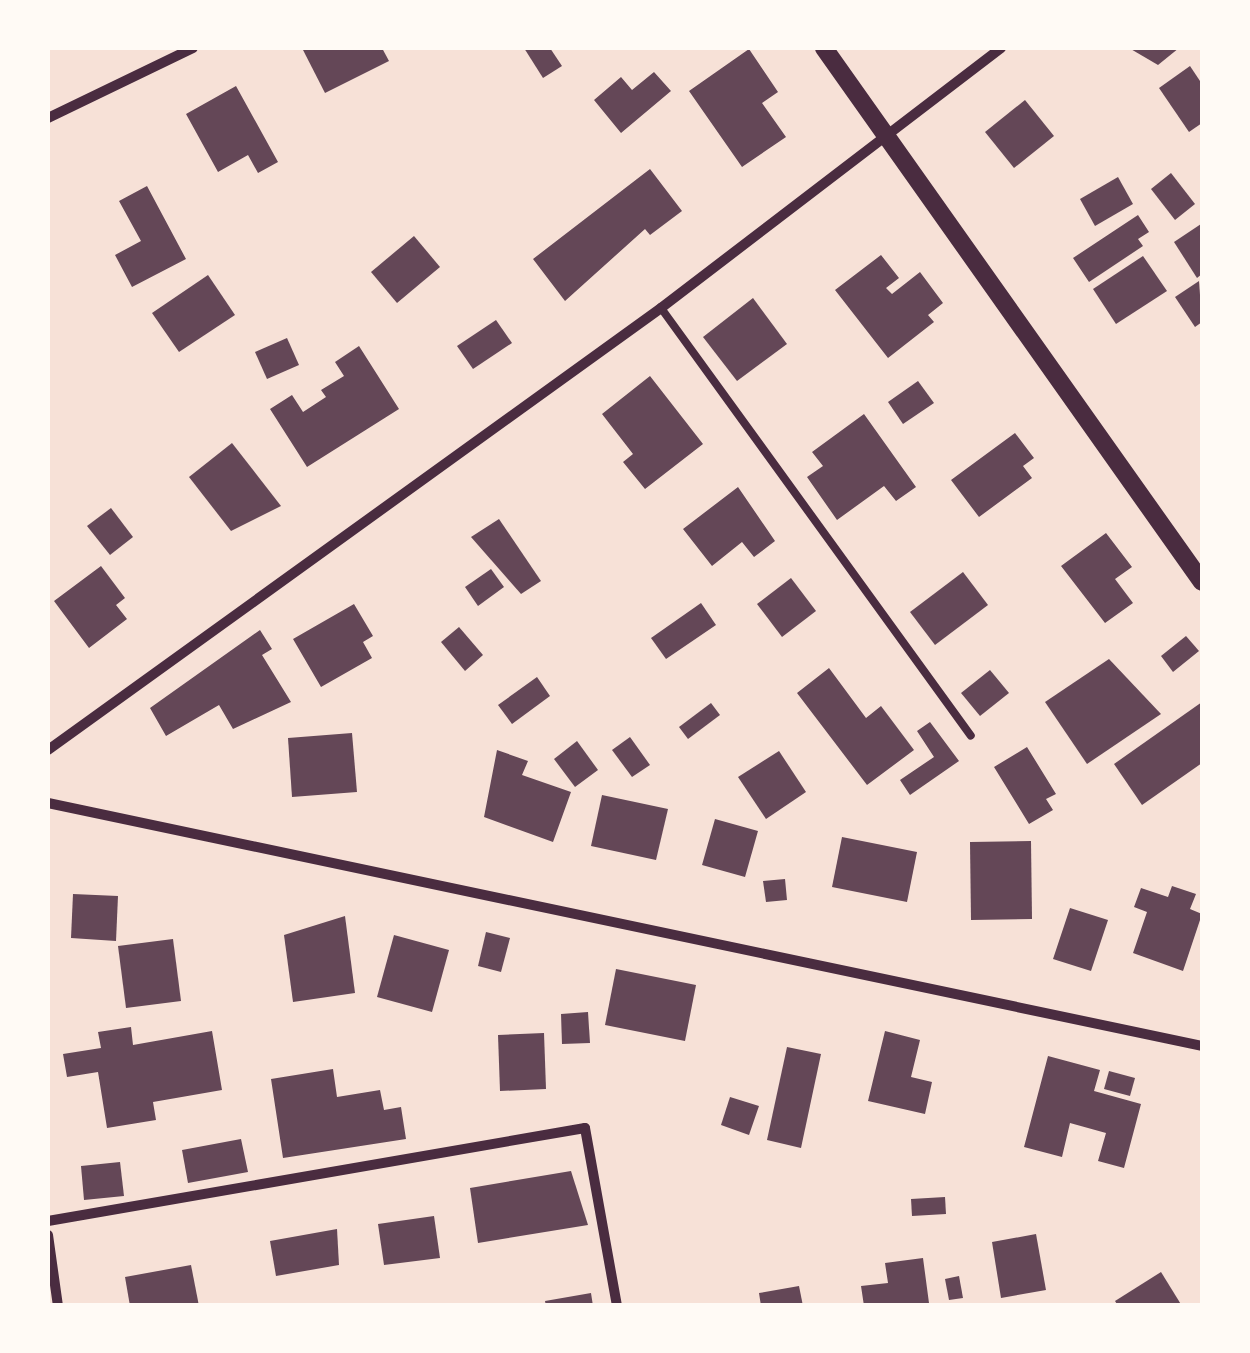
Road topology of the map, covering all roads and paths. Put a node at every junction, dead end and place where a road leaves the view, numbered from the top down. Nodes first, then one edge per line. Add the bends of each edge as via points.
1 (193, 48) edge
2 (824, 48) edge
3 (1001, 48) edge
4 (48, 118) edge
5 (888, 136) junction
6 (661, 308) junction
7 (1202, 582) edge
8 (972, 736) dead end
9 (48, 750) edge
10 (48, 803) edge
11 (1202, 1046) edge
12 (48, 1221) edge
13 (48, 1235) edge
14 (58, 1306) edge
15 (617, 1306) edge

1 - 4 street
2 - 5 street
3 - 5 street
5 - 6 street
5 - 7 street
6 - 8 lane
6 - 9 street
10 - 11 street
12 - 15 street via 585,1128
13 - 14 street

